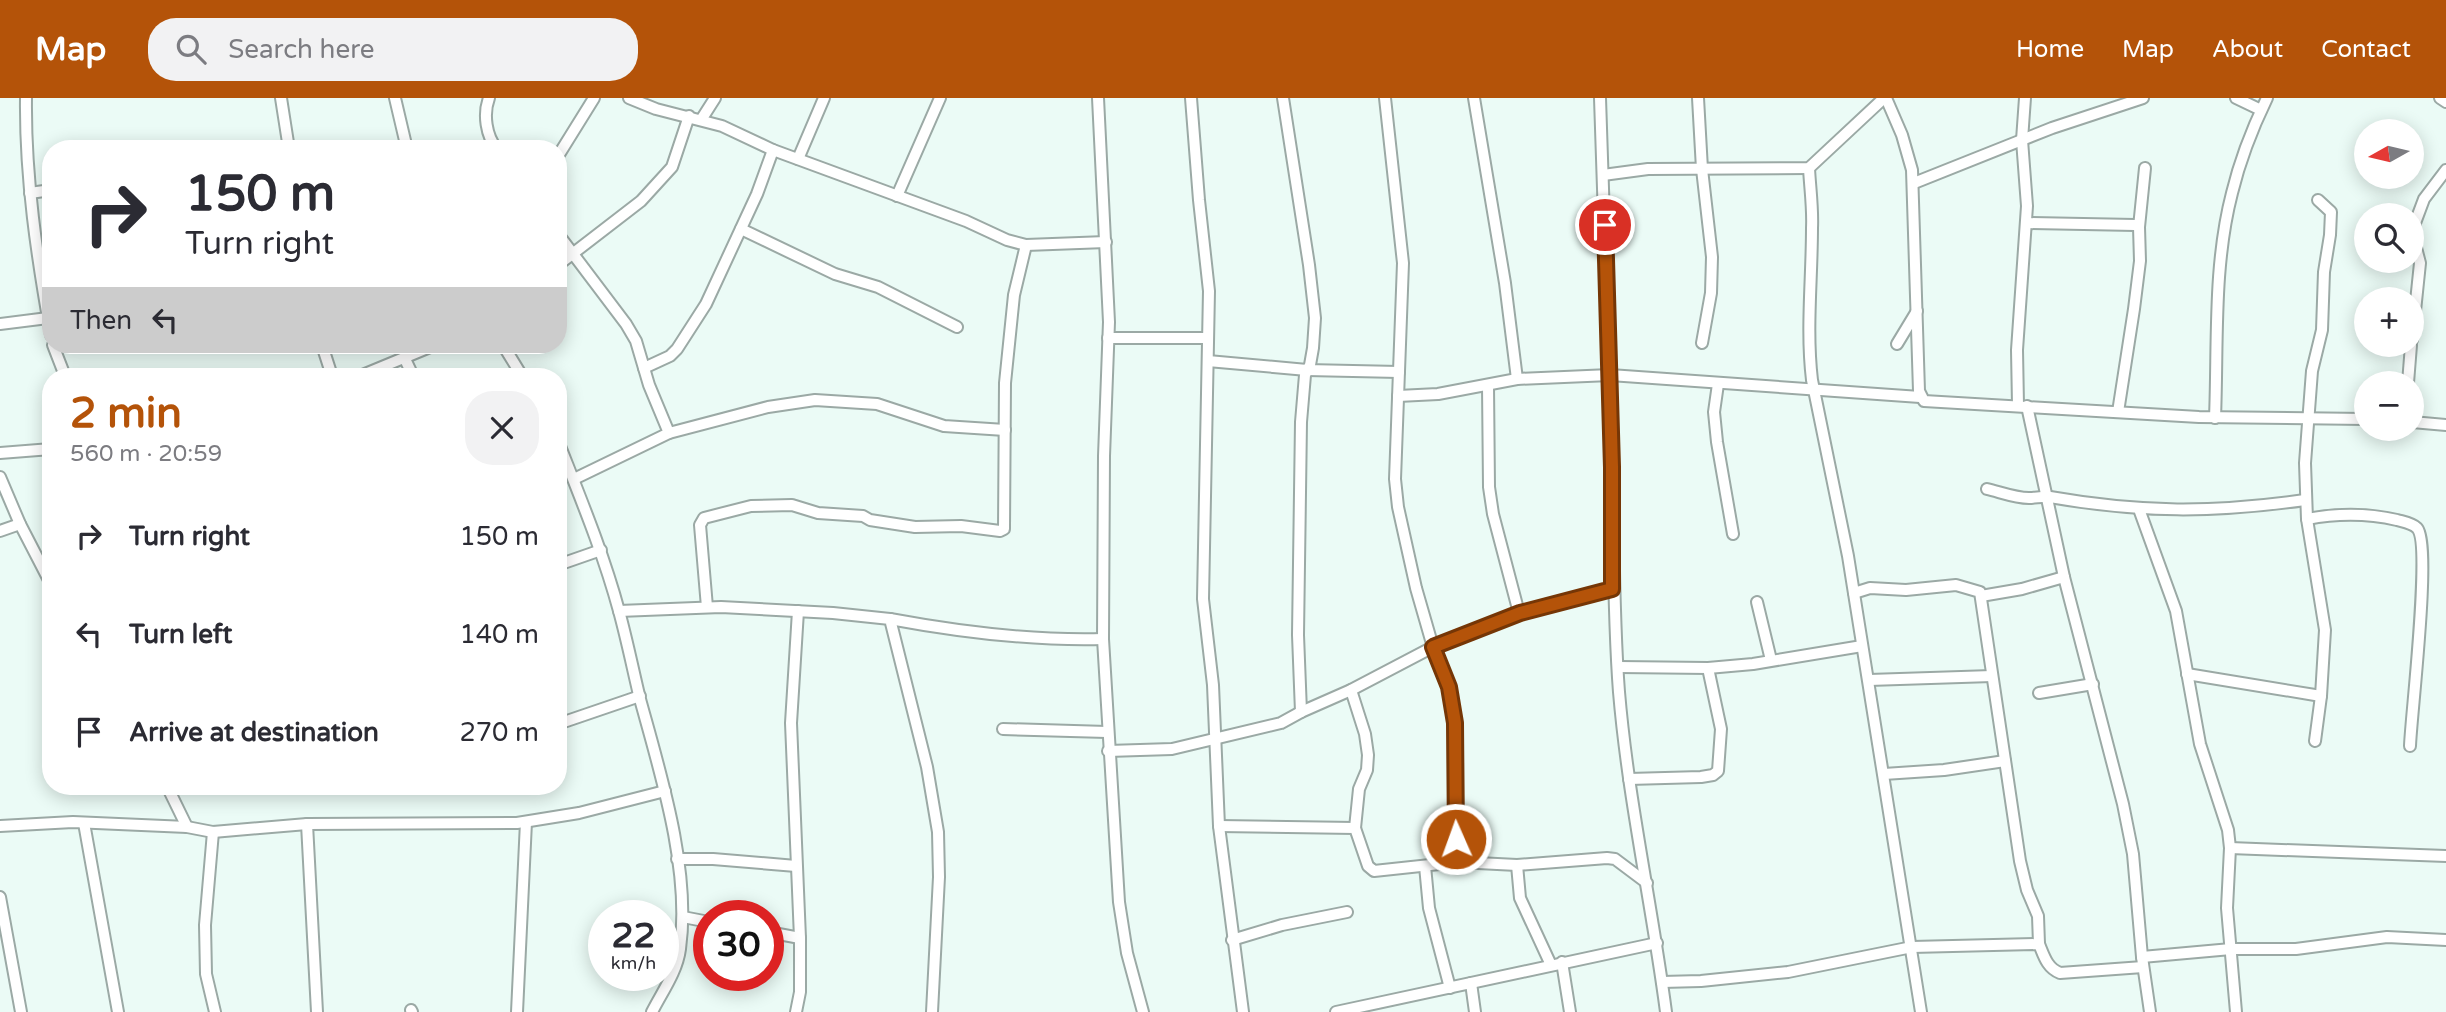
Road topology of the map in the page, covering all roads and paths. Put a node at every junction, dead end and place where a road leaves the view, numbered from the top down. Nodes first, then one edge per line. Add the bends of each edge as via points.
1 (26, 98) edge
2 (281, 98) edge
3 (395, 98) edge
4 (489, 98) edge
5 (594, 98) edge
6 (629, 98) edge
7 (715, 98) edge
8 (824, 98) edge
9 (940, 98) edge
10 (1098, 98) edge
11 (1191, 98) edge
12 (1283, 98) edge
13 (1385, 98) edge
14 (1474, 98) edge
15 (1600, 98) edge
16 (1698, 98) edge
17 (1885, 98) edge
18 (2025, 98) edge
19 (2143, 98) edge
20 (2236, 98) edge
21 (2267, 98) edge
22 (2440, 98) edge
23 (2446, 102) edge
24 (2106, 104) edge
25 (2261, 110) junction
26 (689, 116) junction
27 (701, 120) junction
28 (288, 140) edge
29 (405, 140) edge
30 (491, 140) edge
31 (2022, 140) junction
32 (567, 142) edge
33 (773, 150) junction
34 (799, 159) junction
35 (1809, 168) junction
36 (2145, 168) dead end
37 (1702, 169) junction
38 (2446, 170) edge
39 (1603, 176) junction
40 (1914, 183) junction
41 (42, 191) edge
42 (30, 193) junction
43 (897, 196) junction
44 (2318, 200) dead end
45 (2026, 223) junction
46 (2139, 227) junction
47 (741, 229) junction
48 (1106, 242) junction
49 (1027, 245) junction
50 (567, 247) edge
51 (573, 255) junction
52 (567, 259) edge
53 (42, 272) edge
54 (2417, 287) edge
55 (1917, 311) junction
56 (0, 324) edge
57 (42, 325) edge
58 (957, 327) dead end
59 (1108, 338) junction
60 (1208, 338) junction
61 (1702, 343) dead end
62 (1897, 344) dead end
63 (415, 354) edge
64 (404, 359) junction
65 (1208, 361) junction
66 (381, 368) edge
67 (409, 368) edge
68 (644, 368) junction
69 (1307, 370) junction
70 (1399, 372) junction
71 (1610, 375) junction
72 (1517, 379) junction
73 (1718, 384) junction
74 (1488, 386) junction
75 (1815, 390) junction
76 (1398, 396) junction
77 (1920, 397) junction
78 (2022, 405) junction
79 (2118, 412) junction
80 (2215, 418) junction
81 (2308, 418) junction
82 (2354, 419) edge
83 (2424, 423) edge
84 (2446, 425) edge
85 (1005, 430) junction
86 (669, 433) junction
87 (42, 450) edge
88 (0, 453) edge
89 (567, 462) edge
90 (567, 474) edge
91 (572, 474) junction
92 (0, 477) edge
93 (1987, 489) dead end
94 (2046, 496) junction
95 (2305, 500) junction
96 (2139, 509) junction
97 (2307, 519) junction
98 (20, 524) junction
99 (0, 531) edge
100 (1733, 534) dead end
101 (601, 550) junction
102 (567, 562) edge
103 (42, 566) edge
104 (2064, 577) junction
105 (1612, 589) junction
106 (1854, 593) junction
107 (1981, 596) junction
108 (1756, 602) dead end
109 (707, 607) junction
110 (620, 611) junction
111 (798, 611) junction
112 (1520, 613) junction
113 (890, 619) junction
114 (1103, 639) junction
115 (1862, 646) junction
116 (1433, 647) junction
117 (1771, 660) junction
118 (1619, 667) junction
119 (1708, 668) junction
120 (2188, 674) junction
121 (1992, 676) junction
122 (1869, 680) junction
123 (2093, 684) junction
124 (1351, 690) junction
125 (2039, 693) dead end
126 (640, 696) junction
127 (2321, 696) junction
128 (1301, 712) junction
129 (567, 720) edge
130 (1003, 729) dead end
131 (1107, 732) junction
132 (1217, 739) junction
133 (2315, 741) dead end
134 (2410, 746) dead end
135 (1108, 751) junction
136 (2005, 761) junction
137 (1884, 774) junction
138 (1629, 779) junction
139 (665, 791) junction
140 (171, 795) edge
141 (526, 822) junction
142 (85, 823) junction
143 (307, 824) junction
144 (0, 826) edge
145 (1219, 826) junction
146 (187, 827) junction
147 (1355, 828) junction
148 (213, 832) junction
149 (2230, 848) junction
150 (2446, 856) edge
151 (677, 859) junction
152 (1458, 862) junction
153 (1517, 865) junction
154 (796, 866) junction
155 (1425, 866) junction
156 (1647, 883) junction
157 (0, 897) edge
158 (1347, 912) dead end
159 (2, 917) edge
160 (683, 917) junction
161 (693, 919) edge
162 (784, 935) edge
163 (800, 938) junction
164 (1232, 940) junction
165 (2446, 940) edge
166 (1657, 943) junction
167 (2039, 944) junction
168 (1912, 947) junction
169 (2231, 949) junction
170 (2142, 962) junction
171 (1556, 964) junction
172 (1662, 982) junction
173 (1471, 983) junction
174 (1450, 988) junction
175 (1382, 1007) edge
176 (18, 1011) edge
177 (118, 1012) edge
178 (215, 1012) edge
179 (317, 1012) edge
180 (517, 1012) edge
181 (652, 1012) edge
182 (796, 1012) edge
183 (932, 1012) edge
184 (1143, 1012) edge
185 (1243, 1012) edge
186 (1336, 1012) edge
187 (1475, 1012) edge
188 (1570, 1012) edge
189 (1666, 1012) edge
190 (1922, 1012) edge
191 (2150, 1012) edge
192 (2236, 1012) edge

1 - 42 street
2 - 28 street
3 - 29 street
4 - 30 street via 486,120
5 - 32 street
6 - 26 street
7 - 27 street
8 - 34 street
9 - 43 street
10 - 48 street
11 - 60 street via 1209,291
12 - 69 street via 1315,318
13 - 70 street via 1402,263
14 - 72 street
15 - 39 street
16 - 37 street
17 - 35 street
17 - 40 street via 1908,152
18 - 31 street
19 - 24 street
20 - 25 street
21 - 25 street
22 - 23 street
24 - 31 street
25 - 80 street via 2235,183 2224,235
26 - 27 street
26 - 51 street via 672,167 641,201
27 - 33 street
31 - 40 street
31 - 45 street
33 - 34 street
33 - 47 street
34 - 43 street
35 - 37 street
35 - 75 street via 1810,360
36 - 46 street
37 - 39 street via 1648,169
37 - 61 street via 1712,257
38 - 54 street via 2424,199 2415,223 2420,263
39 - 71 street
40 - 55 street
41 - 42 street
42 - 53 street
43 - 49 street
44 - 81 street via 2331,212 2331,228
45 - 46 street
45 - 78 street via 2017,349
46 - 79 street via 2140,261
47 - 58 street via 835,274 878,287
47 - 68 street via 684,341 670,356
48 - 49 street
48 - 59 street
49 - 85 street via 1014,295
50 - 51 street
51 - 52 street
51 - 68 street via 626,324
55 - 62 street
55 - 77 street
56 - 57 street
59 - 60 street
59 - 114 street
60 - 65 street
63 - 64 street
64 - 66 street
64 - 67 street
65 - 69 street
65 - 132 street via 1203,599
68 - 86 street
69 - 70 street
69 - 128 street via 1301,449
70 - 76 street
71 - 72 street
71 - 73 street
71 - 105 street
72 - 74 street
73 - 75 street
73 - 100 street via 1714,412
74 - 76 street
74 - 112 street via 1489,487
75 - 77 street
75 - 106 street
76 - 116 street via 1398,507
77 - 78 street via 1930,403
78 - 79 street
78 - 94 street
79 - 80 street
80 - 81 street
81 - 82 street
81 - 95 street
83 - 84 street
85 - 86 street via 944,426 877,404 815,400 768,407
85 - 109 street via 1002,530 915,527 792,505 751,506 704,518 700,525
86 - 91 street
87 - 88 street
89 - 91 street
90 - 91 street
91 - 101 street
92 - 98 street
93 - 94 street via 2028,498
94 - 96 street
94 - 104 street
95 - 96 street via 2242,509
95 - 97 street
96 - 120 street via 2176,611
97 - 127 street via 2325,630
97 - 134 street via 2361,513 2402,521 2420,532 2423,572
98 - 99 street
98 - 103 street
101 - 102 street
101 - 110 street
104 - 107 street
104 - 123 street
105 - 112 street
105 - 118 street
106 - 107 street via 1870,588 1956,585
106 - 115 street
107 - 121 street
108 - 117 street
109 - 110 street
109 - 111 street
110 - 126 street
111 - 113 street
111 - 154 street via 791,723
112 - 116 street
113 - 114 street via 993,635
113 - 183 street via 927,767 938,832
114 - 131 street
115 - 117 street
115 - 122 street
116 - 124 street
116 - 152 street via 1449,687 1455,723
117 - 119 street
118 - 119 street
118 - 138 street
119 - 138 street via 1721,729 1716,774
120 - 127 street
120 - 149 street via 2200,744
121 - 122 street
121 - 136 street
122 - 137 street
123 - 125 street
123 - 170 street via 2133,854
124 - 128 street
124 - 147 street via 1368,755
126 - 129 street
126 - 139 street
127 - 133 street
128 - 132 street via 1281,723
130 - 131 street
131 - 135 street
132 - 135 street via 1172,748
132 - 145 street
135 - 184 street via 1119,902
136 - 137 street
136 - 167 street via 2020,861 2038,916
137 - 168 street
138 - 156 street
139 - 141 street
139 - 151 street
140 - 146 street
141 - 143 street
141 - 180 street
142 - 144 street
142 - 146 street
142 - 177 street
143 - 148 street
143 - 179 street
145 - 147 street
145 - 164 street
146 - 148 street
147 - 155 street via 1370,869
148 - 178 street via 205,925 206,974
149 - 150 street
149 - 169 street via 2227,908
151 - 154 street
151 - 160 street
152 - 153 street
152 - 155 street
153 - 156 street via 1615,859
153 - 171 street via 1520,898
154 - 163 street
155 - 174 street via 1429,908
156 - 166 street
157 - 159 street
158 - 164 street
159 - 176 street
160 - 161 street
160 - 181 street via 678,959
162 - 163 street
163 - 182 street
164 - 185 street
165 - 169 street via 2398,936 2296,949
166 - 171 street
166 - 172 street
167 - 168 street
167 - 170 street via 2053,970 2060,973
168 - 172 street via 1788,972
168 - 190 street
169 - 170 street
169 - 192 street
170 - 191 street
171 - 173 street
171 - 188 street
172 - 189 street
173 - 174 street
173 - 187 street
174 - 175 street
175 - 186 street

